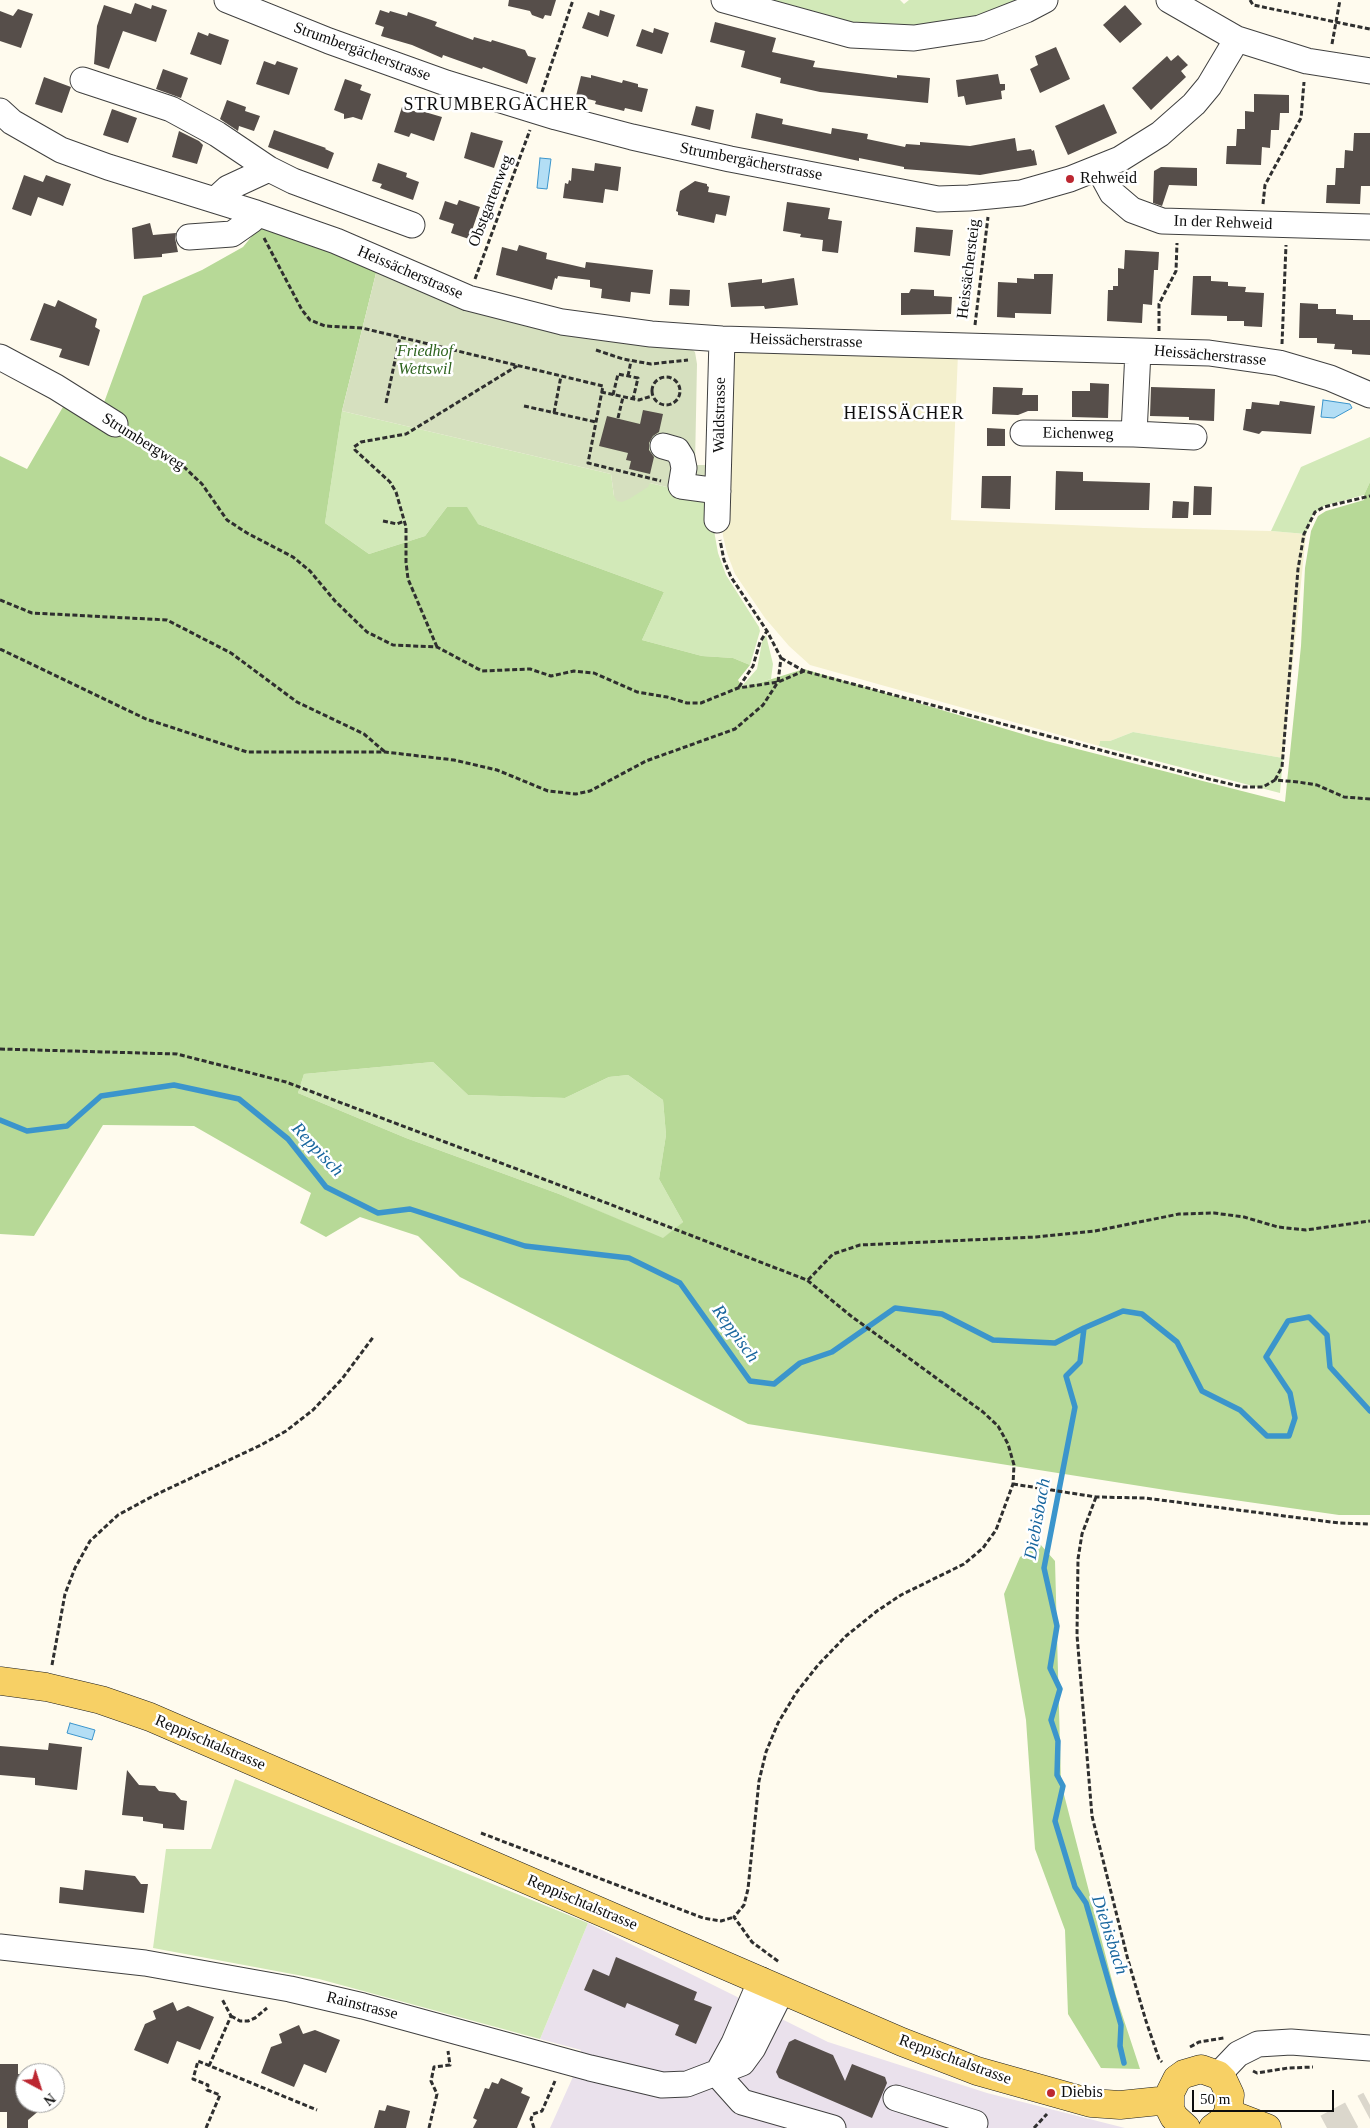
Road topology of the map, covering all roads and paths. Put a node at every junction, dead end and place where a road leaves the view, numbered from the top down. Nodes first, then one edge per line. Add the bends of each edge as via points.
1 (227, 0) edge
2 (573, 0) edge
3 (724, 0) edge
4 (1045, 0) edge
5 (1169, 0) edge
6 (1250, 0) edge
7 (1340, 0) edge
8 (1336, 22) junction
9 (1370, 29) edge
10 (1237, 39) junction
11 (1331, 46) dead end
12 (1370, 71) edge
13 (1305, 77) dead end
14 (83, 80) dead end
15 (542, 94) dead end
16 (0, 112) edge
17 (531, 128) dead end
18 (269, 169) junction
19 (1099, 169) junction
20 (992, 196) junction
21 (215, 200) junction
22 (1263, 202) dead end
23 (256, 212) junction
24 (412, 225) dead end
25 (1370, 227) edge
26 (1177, 236) dead end
27 (1287, 236) dead end
28 (188, 237) dead end
29 (270, 251) dead end
30 (474, 282) dead end
31 (1282, 334) dead end
32 (400, 337) junction
33 (1159, 337) dead end
34 (722, 339) junction
35 (971, 345) junction
36 (1138, 350) junction
37 (0, 357) edge
38 (631, 361) dead end
39 (518, 366) junction
40 (562, 376) junction
41 (628, 376) junction
42 (602, 392) junction
43 (613, 394) junction
44 (1370, 395) edge
45 (652, 396) junction
46 (623, 397) junction
47 (633, 399) junction
48 (386, 403) dead end
49 (524, 406) dead end
50 (554, 413) junction
51 (618, 418) dead end
52 (596, 422) junction
53 (115, 424) joint
54 (1023, 433) dead end
55 (1134, 434) junction
56 (1194, 437) dead end
57 (663, 446) dead end
58 (681, 486) junction
59 (718, 491) junction
60 (1370, 496) edge
61 (718, 520) joint
62 (383, 521) dead end
63 (404, 521) junction
64 (0, 600) edge
65 (768, 631) junction
66 (437, 647) junction
67 (0, 649) edge
68 (781, 658) junction
69 (804, 671) junction
70 (778, 682) junction
71 (738, 688) junction
72 (385, 752) junction
73 (1275, 780) junction
74 (1370, 799) edge
75 (0, 1049) edge
76 (1370, 1221) edge
77 (808, 1280) junction
78 (374, 1336) dead end
79 (1013, 1484) junction
80 (1096, 1497) junction
81 (1370, 1524) edge
82 (0, 1681) edge
83 (46, 1687) junction
84 (472, 1830) dead end
85 (734, 1918) junction
86 (0, 1947) edge
87 (775, 1978) junction
88 (222, 1998) dead end
89 (262, 2013) dead end
90 (231, 2016) junction
91 (1153, 2041) dead end
92 (1370, 2048) edge
93 (209, 2066) junction
94 (450, 2066) dead end
95 (1320, 2067) dead end
96 (554, 2072) dead end
97 (1256, 2073) dead end
98 (717, 2074) junction
99 (1218, 2075) junction
100 (896, 2098) dead end
101 (1169, 2100) junction
102 (317, 2110) dead end
103 (1046, 2115) dead end
104 (1220, 2121) edge
105 (980, 2126) edge
106 (206, 2128) edge
107 (429, 2128) edge
108 (534, 2128) edge
109 (833, 2128) edge
110 (1034, 2128) edge
111 (1186, 2128) edge
112 (1267, 2128) edge

1 - 20 street, Strumbergächerstrasse via 446,83 632,137 938,199
2 - 15 path
3 - 4 street via 851,35 914,38 980,28
5 - 10 street
6 - 8 path via 1253,5
7 - 8 path
8 - 9 path
8 - 11 path
10 - 12 street via 1307,61
10 - 19 street, Strumbergächerstrasse via 1209,86 1178,120 1141,148
13 - 22 path via 1301,118 1265,185
14 - 18 street via 171,110 217,134
16 - 21 street, Heissächerstrasse via 61,150
17 - 30 path, Obstgartenweg
18 - 21 street via 228,188
18 - 24 street
19 - 20 street, Strumbergächerstrasse via 1022,193
19 - 25 street, In der Rehweid via 1112,193 1132,210 1162,221
20 - 35 path, Heissächersteig
21 - 23 street, Heissächerstrasse
23 - 28 street via 252,220 232,234
23 - 34 street, Heissächerstrasse via 336,241 468,298 499,307 577,325
26 - 33 path via 1176,271 1159,304
27 - 31 path
29 - 32 path via 310,320 325,326 362,328
32 - 39 path
32 - 48 path
34 - 35 street, Heissächerstrasse
34 - 59 street, Waldstrasse
35 - 36 street, Heissächerstrasse
36 - 44 street, Heissächerstrasse via 1209,353 1279,363 1330,378
36 - 55 street, Eichenweg
37 - 53 street, Strumbergweg
38 - 41 path
39 - 40 path
39 - 63 path via 406,434 361,442 354,447 394,487
40 - 42 path via 603,386
40 - 50 path
41 - 43 path via 618,374
41 - 47 path via 638,378
42 - 43 path
42 - 52 path
43 - 46 path
45 - 45 path via 661,405 674,403 680,386 671,377 664,376 653,383
45 - 47 path
46 - 47 path
46 - 51 path
49 - 50 path
50 - 52 path
52 - 58 path via 588,463
53 - 66 path, Strumbergweg via 184,466 202,484 227,520 293,557 367,632 393,645
54 - 55 street, Eichenweg
55 - 56 street, Eichenweg
57 - 58 street via 677,450 682,458
58 - 59 street
59 - 61 street, Waldstrasse
60 - 73 path via 1315,512 1304,534 1298,569 1282,767
61 - 65 path via 720,549 731,576
62 - 63 path via 397,524
63 - 66 path via 408,579
64 - 72 path via 32,613 167,620 231,653 296,702 364,734
65 - 68 path
65 - 71 path via 760,642 753,666
66 - 71 path, Strumbergweg via 482,671 530,669 551,676 574,671 594,673 638,692 687,704 701,703
67 - 72 path via 146,719 247,752
68 - 69 path
68 - 70 path
69 - 70 path, Strumbergweg
69 - 73 path via 1243,787 1263,787
70 - 71 path, Strumbergweg
70 - 72 path via 763,705 735,729 646,761 590,791 576,794 548,791 496,770 462,762
73 - 74 path via 1317,785 1344,797
75 - 77 path via 177,1054 286,1082
76 - 77 path via 1306,1230 1278,1227 1244,1217 1180,1214 1095,1231 1046,1236 860,1245 833,1254
77 - 79 path via 998,1426 1014,1465
78 - 83 path via 314,1410 286,1431 118,1515 90,1541 65,1594
79 - 80 path
79 - 85 path via 996,1530 983,1548 964,1564 901,1595 877,1611 846,1636 796,1693 766,1752 759,1781 748,1890 744,1905
80 - 81 path via 1144,1498 1339,1523
80 - 91 path via 1082,1534 1078,1559 1078,1635 1091,1807 1116,1916
82 - 83 main road, Reppischtalstrasse
83 - 87 main road, Reppischtalstrasse via 101,1700 150,1717
84 - 85 path via 703,1918 721,1921
85 - 87 path
86 - 98 street, Rainstrasse via 145,1963 290,1989 662,2085 687,2084
87 - 98 street
87 - 98 street, Rainstrasse via 753,2048 742,2063
87 - 101 main road, Reppischtalstrasse via 902,2042 969,2068 1091,2103 1120,2105
88 - 90 path
89 - 90 path via 248,2022
90 - 93 path
92 - 99 street via 1291,2042 1258,2044 1238,2054
93 - 102 path
93 - 106 path via 198,2061 192,2079 208,2085 207,2090 220,2096
94 - 107 path via 434,2067 431,2081 437,2094
95 - 97 path
96 - 108 path via 556,2080 542,2111 531,2119
98 - 109 street via 742,2102
99 - 101 main road via 1201,2070 1184,2074 1173,2086
99 - 104 main road via 1224,2080 1230,2095
100 - 105 street
101 - 111 main road via 1174,2117
103 - 110 path
104 - 112 main road

